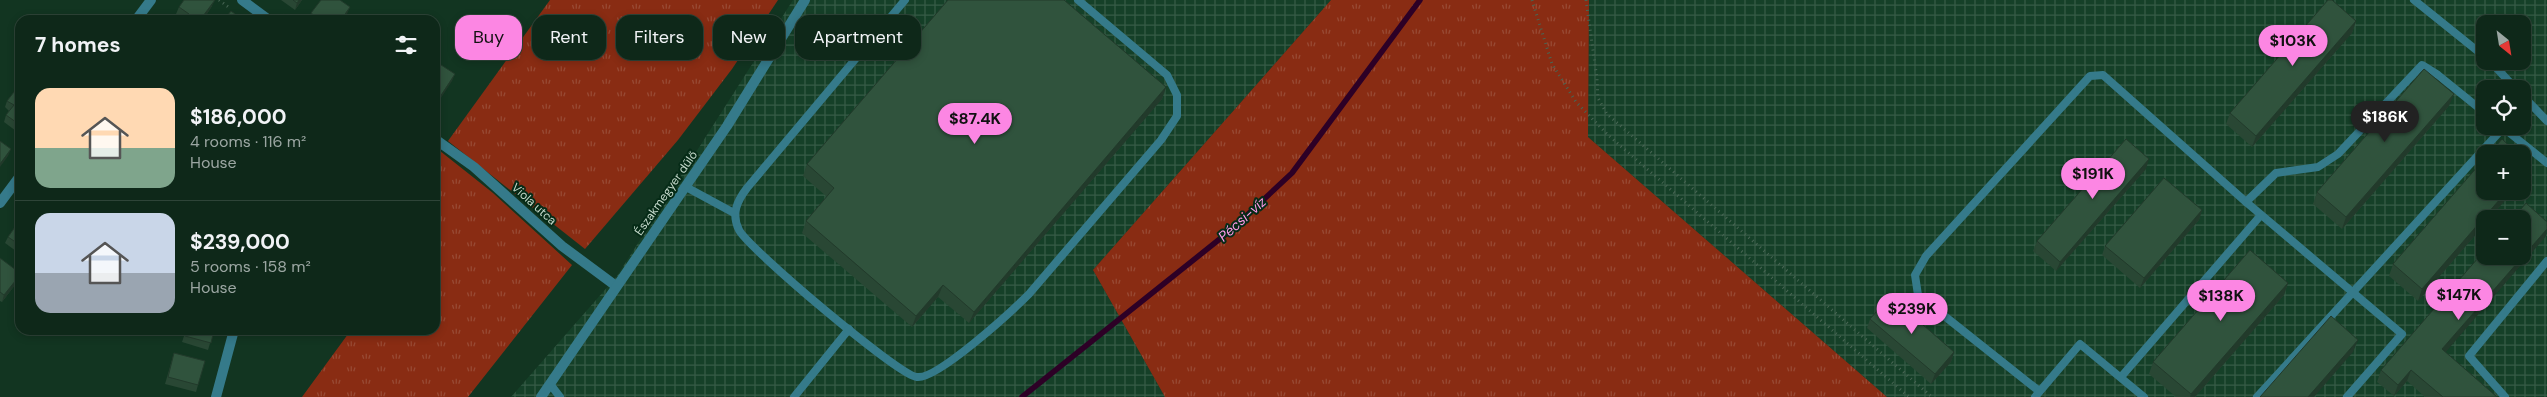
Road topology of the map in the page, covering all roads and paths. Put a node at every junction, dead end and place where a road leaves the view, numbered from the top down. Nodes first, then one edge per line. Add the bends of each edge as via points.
1 (151, 0) edge
2 (242, 0) edge
3 (805, 0) edge
4 (905, 0) edge
5 (1078, 0) edge
6 (1532, 0) edge
7 (1586, 0) edge
8 (2414, 0) edge
9 (140, 15) edge
10 (263, 15) edge
11 (2476, 50) edge
12 (2498, 70) edge
13 (2508, 80) edge
14 (2531, 104) edge
15 (2476, 106) edge
16 (2547, 121) edge
17 (2495, 135) edge
18 (2512, 135) edge
19 (440, 143) edge
20 (2547, 163) edge
21 (15, 183) edge
22 (686, 187) junction
23 (2246, 202) junction
24 (0, 203) edge
25 (734, 213) junction
26 (2261, 214) junction
27 (2547, 261) edge
28 (616, 286) junction
29 (2352, 292) junction
30 (849, 330) junction
31 (233, 335) edge
32 (2121, 377) junction
33 (550, 384) junction
34 (2037, 394) edge
35 (216, 397) edge
36 (541, 397) edge
37 (560, 397) edge
38 (794, 397) edge
39 (1909, 397) edge
40 (1932, 397) edge
41 (2144, 397) edge
42 (2257, 397) edge
43 (2346, 397) edge
44 (2504, 397) edge

1 - 9 street
2 - 10 street
3 - 22 street, Északmegyer dűlő
4 - 25 lane via 747,188
5 - 30 lane via 1167,75 1177,95 1177,116 1167,132 1029,294 933,374 918,378 904,373
6 - 39 path via 1552,64 1576,102 1608,135
7 - 40 path via 1598,98 1607,114
8 - 11 lane
12 - 13 lane
14 - 16 lane
15 - 23 lane via 2422,65 2338,154 2318,167 2276,173
17 - 29 lane
18 - 20 lane
19 - 28 street, Viola utca via 474,167 562,246
21 - 24 street
22 - 25 lane
22 - 28 street, Északmegyer dűlő
23 - 26 lane
23 - 34 lane via 2103,75 2090,76 1926,256 1915,275 1918,295
25 - 30 lane via 740,231 756,250
26 - 29 lane
26 - 32 lane
27 - 44 lane via 2469,356
28 - 33 street, Északmegyer dűlő
29 - 42 lane
29 - 43 lane via 2402,334
30 - 38 lane
31 - 35 street
32 - 34 lane via 2080,344
32 - 41 lane
33 - 36 street, Északmegyer dűlő
33 - 37 lane

